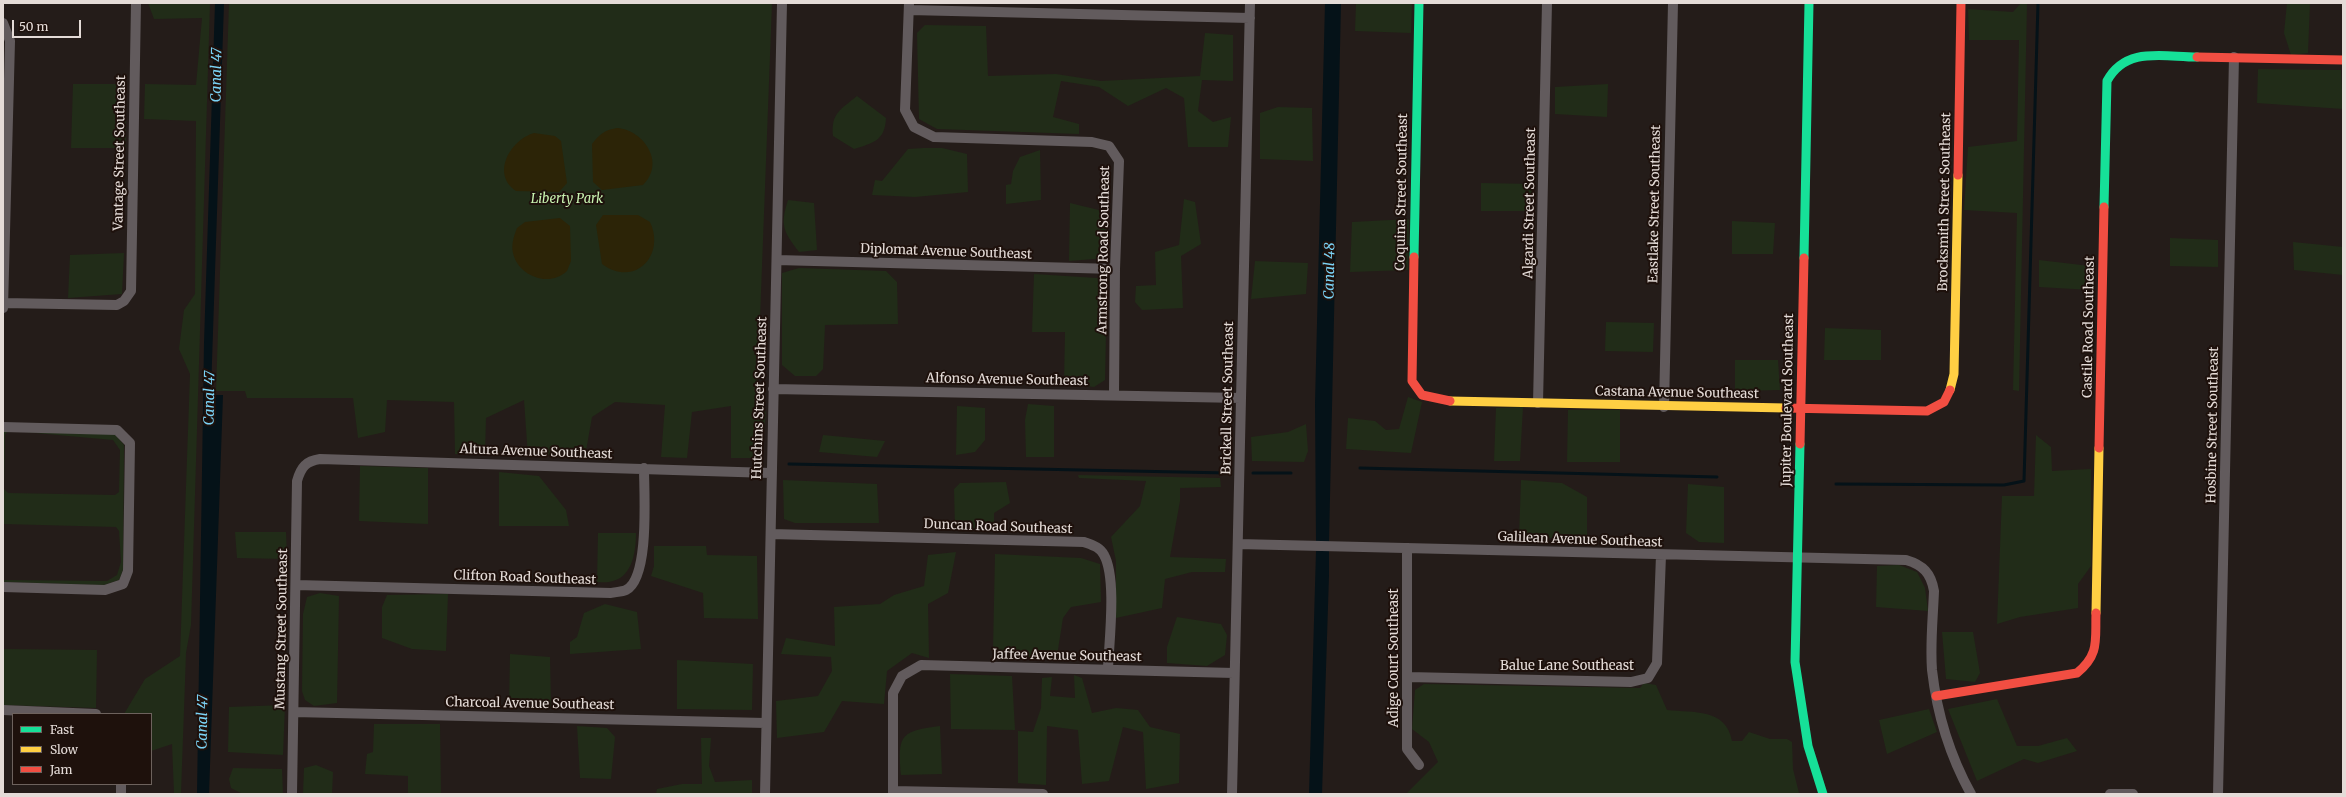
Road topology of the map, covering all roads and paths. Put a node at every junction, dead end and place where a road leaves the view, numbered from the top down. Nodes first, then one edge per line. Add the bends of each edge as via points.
1 (136, 3) edge
2 (782, 3) edge
3 (1250, 3) edge
4 (1419, 3) edge
5 (1547, 3) edge
6 (1673, 3) edge
7 (1809, 3) edge
8 (1962, 3) edge
9 (909, 6) edge
10 (1250, 18) junction
11 (3, 23) edge
12 (2234, 57) junction
13 (2343, 60) edge
14 (777, 260) junction
15 (1115, 269) junction
16 (3, 303) edge
17 (3, 308) edge
18 (1412, 381) joint
19 (773, 389) junction
20 (1114, 394) junction
21 (1241, 398) junction
22 (1946, 400) joint
23 (1538, 403) junction
24 (1664, 407) junction
25 (1801, 409) junction
26 (3, 427) edge
27 (303, 466) joint
28 (644, 468) junction
29 (770, 473) junction
30 (771, 534) junction
31 (1238, 544) junction
32 (1407, 548) junction
33 (1661, 555) junction
34 (1797, 557) junction
35 (296, 585) junction
36 (3, 587) edge
37 (1108, 670) junction
38 (1234, 673) junction
39 (1408, 677) junction
40 (1936, 696) junction
41 (3, 710) edge
42 (294, 712) junction
43 (73, 713) edge
44 (765, 723) junction
45 (1419, 764) dead end
46 (893, 792) edge
47 (292, 794) edge
48 (765, 794) edge
49 (1043, 794) edge
50 (1232, 794) edge
51 (1823, 794) edge
52 (1972, 794) edge
53 (2110, 794) edge
54 (2133, 794) edge
55 (2218, 794) edge

1 - 16 street, Vantage Street Southeast via 130,291 124,301 117,306
2 - 14 street, Hutchins Street Southeast
3 - 10 street, Brickell Street Southeast
4 - 18 street, Coquina Street Southeast
5 - 23 street, Algardi Street Southeast
6 - 24 street, Eastlake Street Southeast
7 - 25 street, Jupiter Boulevard Southeast
8 - 22 street, Brocksmith Street Southeast via 1954,374 1952,391
9 - 10 street
9 - 15 street, Armstrong Road Southeast via 905,110 914,127 934,137 1092,142 1109,146 1119,161
10 - 21 street, Brickell Street Southeast
11 - 16 street via 10,42
12 - 13 street, Castile Road Southeast
12 - 40 street, Castile Road Southeast via 2137,56 2121,60 2113,68 2107,81 2095,648 2089,663 2077,672
12 - 55 street, Hosbine Street Southeast
14 - 15 street, Diplomat Avenue Southeast
14 - 19 street, Hutchins Street Southeast
15 - 20 street, Armstrong Road Southeast
16 - 17 street
18 - 23 street, Castana Avenue Southeast via 1422,395 1445,401
19 - 20 street, Alfonso Avenue Southeast
19 - 29 street, Hutchins Street Southeast
20 - 21 street, Alfonso Avenue Southeast
21 - 31 street, Brickell Street Southeast
22 - 25 street, Castana Avenue Southeast via 1939,408 1927,411
23 - 24 street, Castana Avenue Southeast
24 - 25 street, Castana Avenue Southeast
25 - 34 street, Jupiter Boulevard Southeast
26 - 36 street via 117,430 130,443 128,570 123,584 105,590
27 - 28 street, Altura Avenue Southeast via 310,460 320,459
27 - 35 street, Mustang Street Southeast via 298,481
28 - 29 street, Altura Avenue Southeast
28 - 35 street, Clifton Road Southeast via 642,561 637,576 627,590 611,593
29 - 30 street, Hutchins Street Southeast
30 - 37 street, Duncan Road Southeast via 1084,542 1096,546 1104,554 1111,579
30 - 44 street, Hutchins Street Southeast
31 - 32 street, Galilean Avenue Southeast
31 - 38 street, Brickell Street Southeast
32 - 33 street, Galilean Avenue Southeast
32 - 39 street, Adige Court Southeast
33 - 34 street, Galilean Avenue Southeast
33 - 39 street, Balue Lane Southeast via 1657,663 1648,678 1631,682
34 - 40 street, Galilean Avenue Southeast via 1906,560 1920,564 1927,570 1933,585 1932,669
34 - 51 street, Jupiter Boulevard Southeast via 1795,662 1803,722 1814,772
35 - 42 street, Mustang Street Southeast
37 - 38 street, Jaffee Avenue Southeast
37 - 46 street, Jaffee Avenue Southeast via 921,665 902,676 893,693
38 - 50 street, Brickell Street Southeast
39 - 45 street, Adige Court Southeast via 1407,749
40 - 52 street via 1945,735 1960,774
41 - 43 street
42 - 44 street, Charcoal Avenue Southeast
42 - 47 street, Mustang Street Southeast
44 - 48 street, Hutchins Street Southeast
46 - 49 street
53 - 54 street

